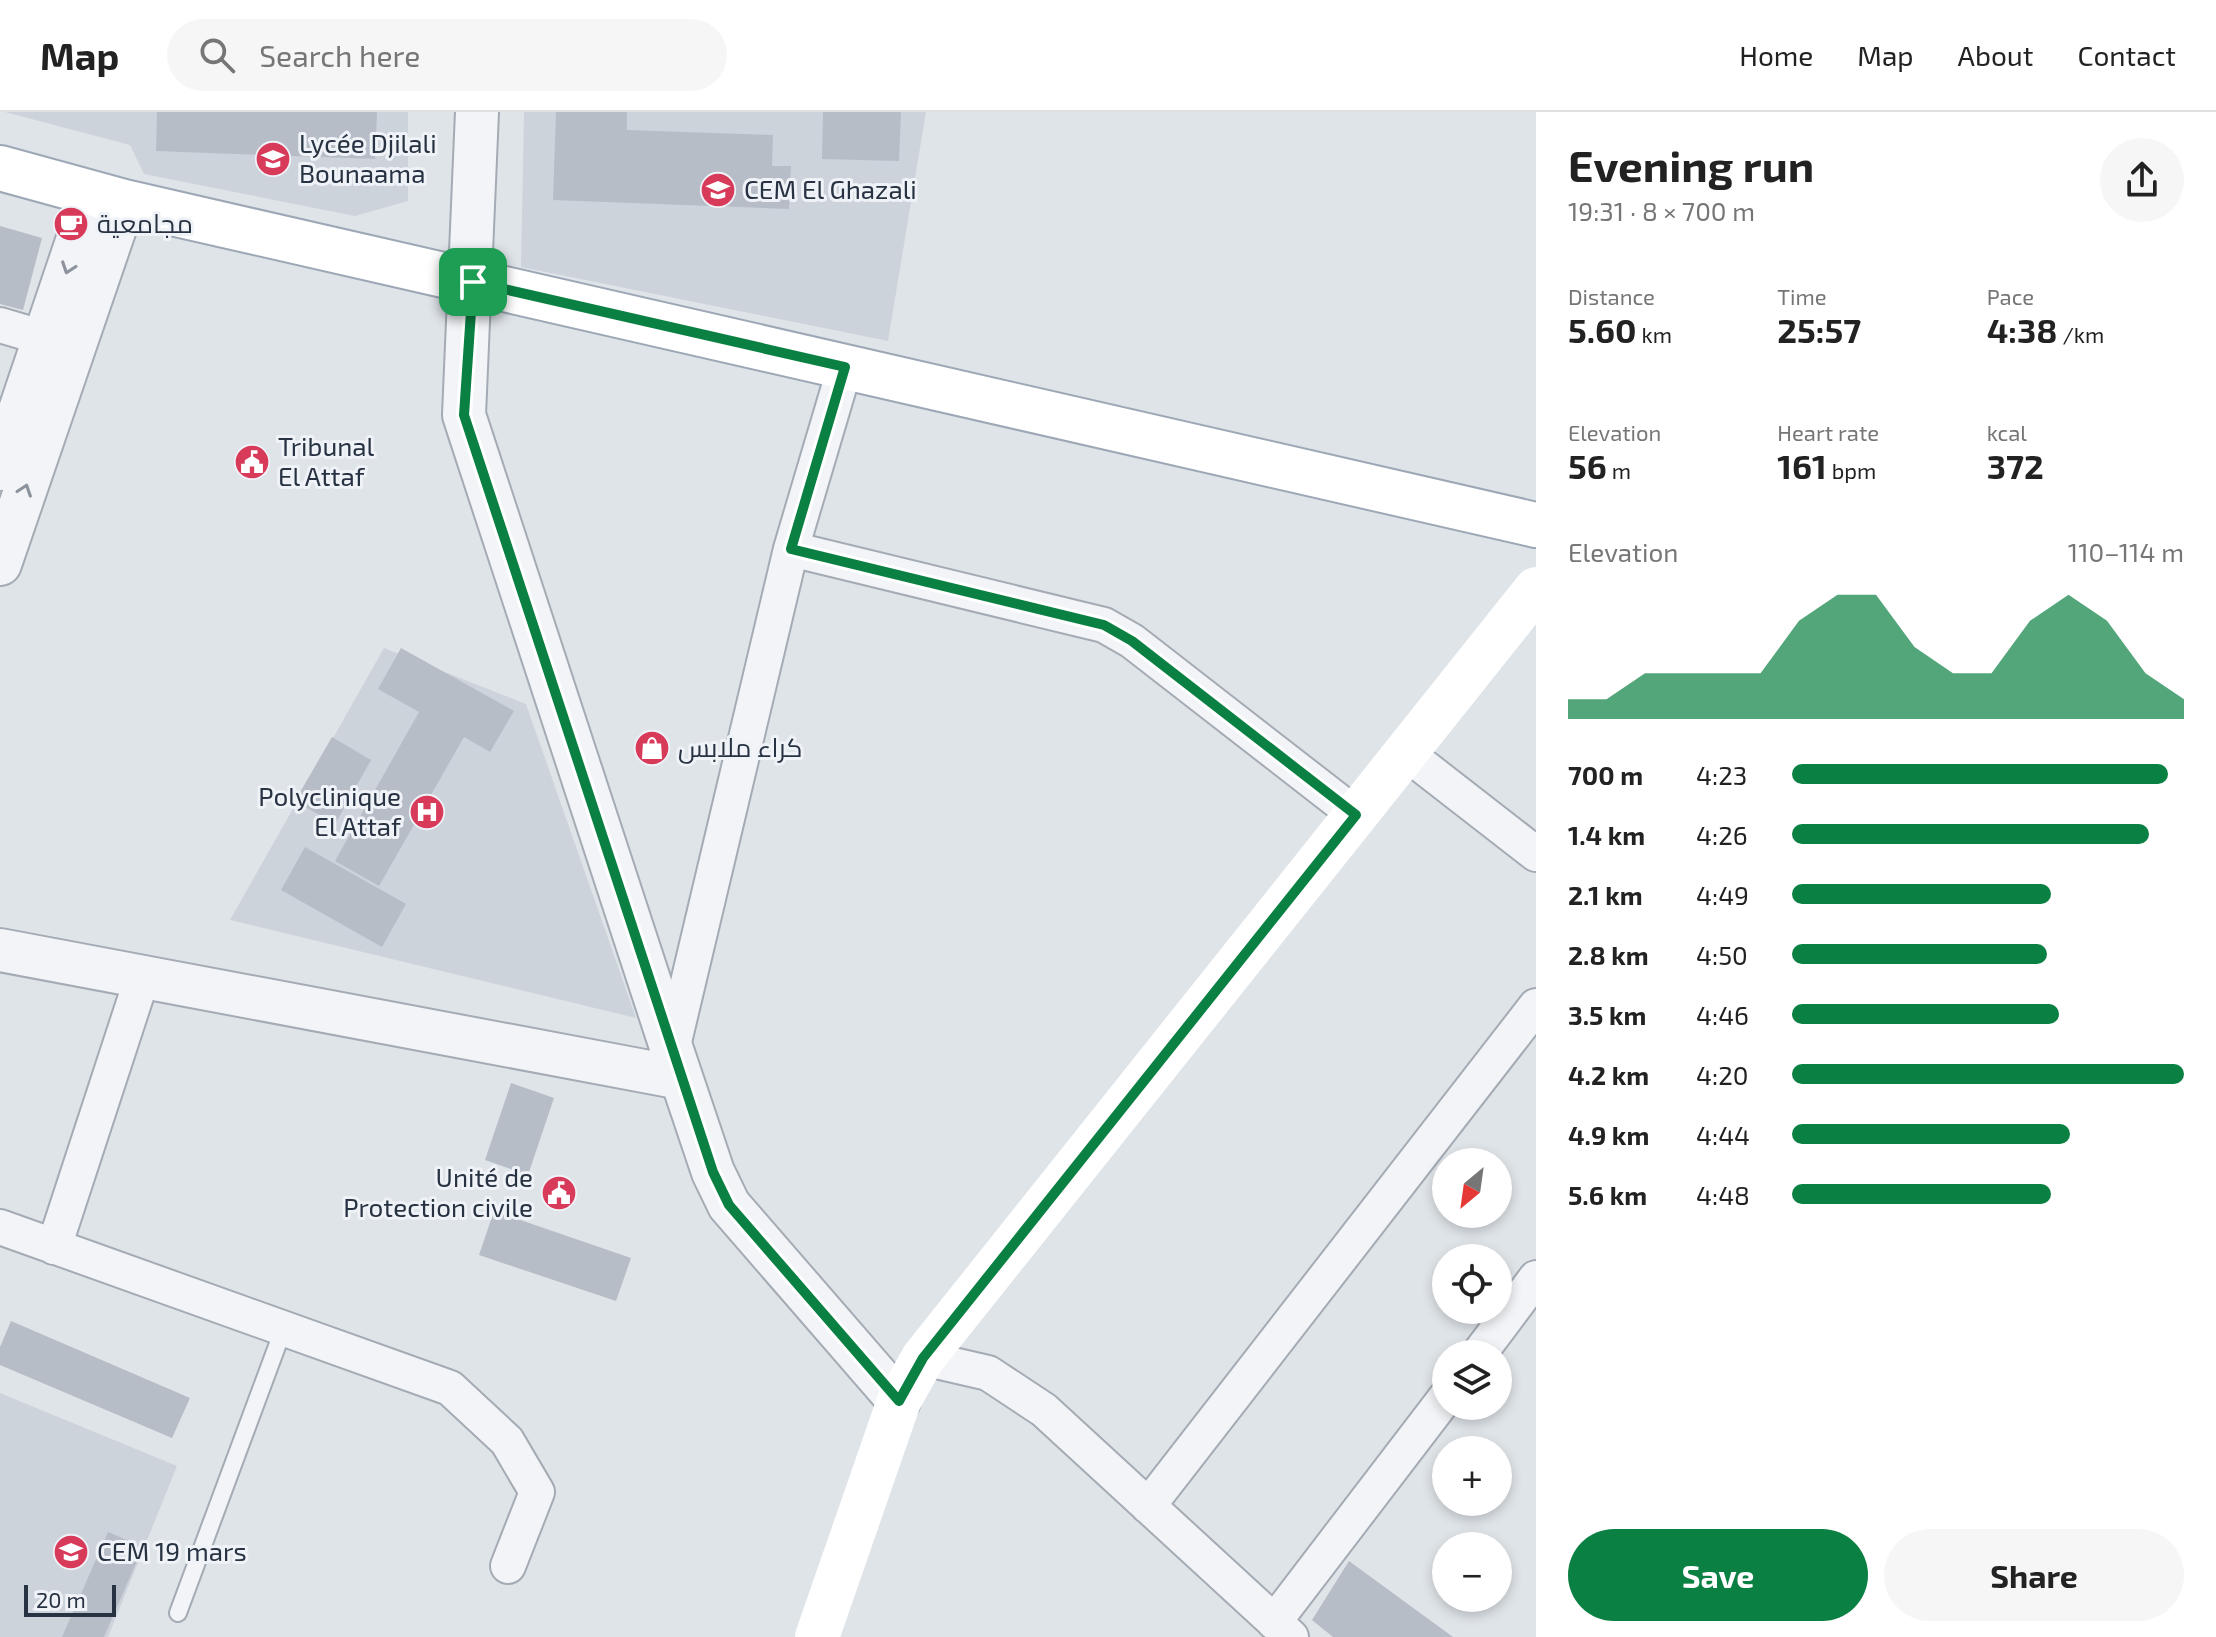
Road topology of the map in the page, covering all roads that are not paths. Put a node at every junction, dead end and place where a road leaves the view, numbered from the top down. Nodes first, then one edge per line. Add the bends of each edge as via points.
1 (477, 112) edge
2 (0, 168) edge
3 (109, 198) junction
4 (473, 282) junction
5 (0, 325) edge
6 (44, 338) junction
7 (845, 367) junction
8 (0, 469) edge
9 (1536, 525) edge
10 (791, 549) junction
11 (0, 564) edge
12 (1536, 589) edge
13 (1406, 753) junction
14 (1356, 815) junction
15 (1536, 854) edge
16 (0, 924) edge
17 (0, 950) edge
18 (143, 975) junction
19 (1536, 1006) edge
20 (676, 1064) junction
21 (0, 1227) edge
22 (54, 1247) junction
23 (1536, 1278) edge
24 (283, 1330) junction
25 (1490, 1340) edge
26 (923, 1358) junction
27 (899, 1401) junction
28 (1432, 1417) edge
29 (1148, 1506) junction
30 (508, 1566) dead end
31 (178, 1613) dead end
32 (1283, 1630) edge
33 (817, 1637) edge

1 - 4 street
2 - 3 main road
3 - 4 main road
3 -> 6 street
11 -> 3 street
4 - 7 main road
4 - 20 street via 464,415
5 - 6 street
6 - 8 street
7 - 9 main road
7 - 10 street
10 - 14 street via 1104,625 1132,641
10 - 20 street
12 - 13 main road
13 - 14 main road
13 - 15 street
14 - 26 main road
16 - 20 street
17 - 18 street
18 - 20 street
18 - 22 street
19 - 29 street
20 - 27 street via 729,1205
21 - 22 street
22 - 24 street
23 - 25 street
24 - 30 street via 450,1388 507,1441 537,1492
24 - 31 lane
26 - 27 main road
26 - 29 street via 988,1373 1044,1410
27 - 33 main road
28 - 32 street
29 - 32 street

